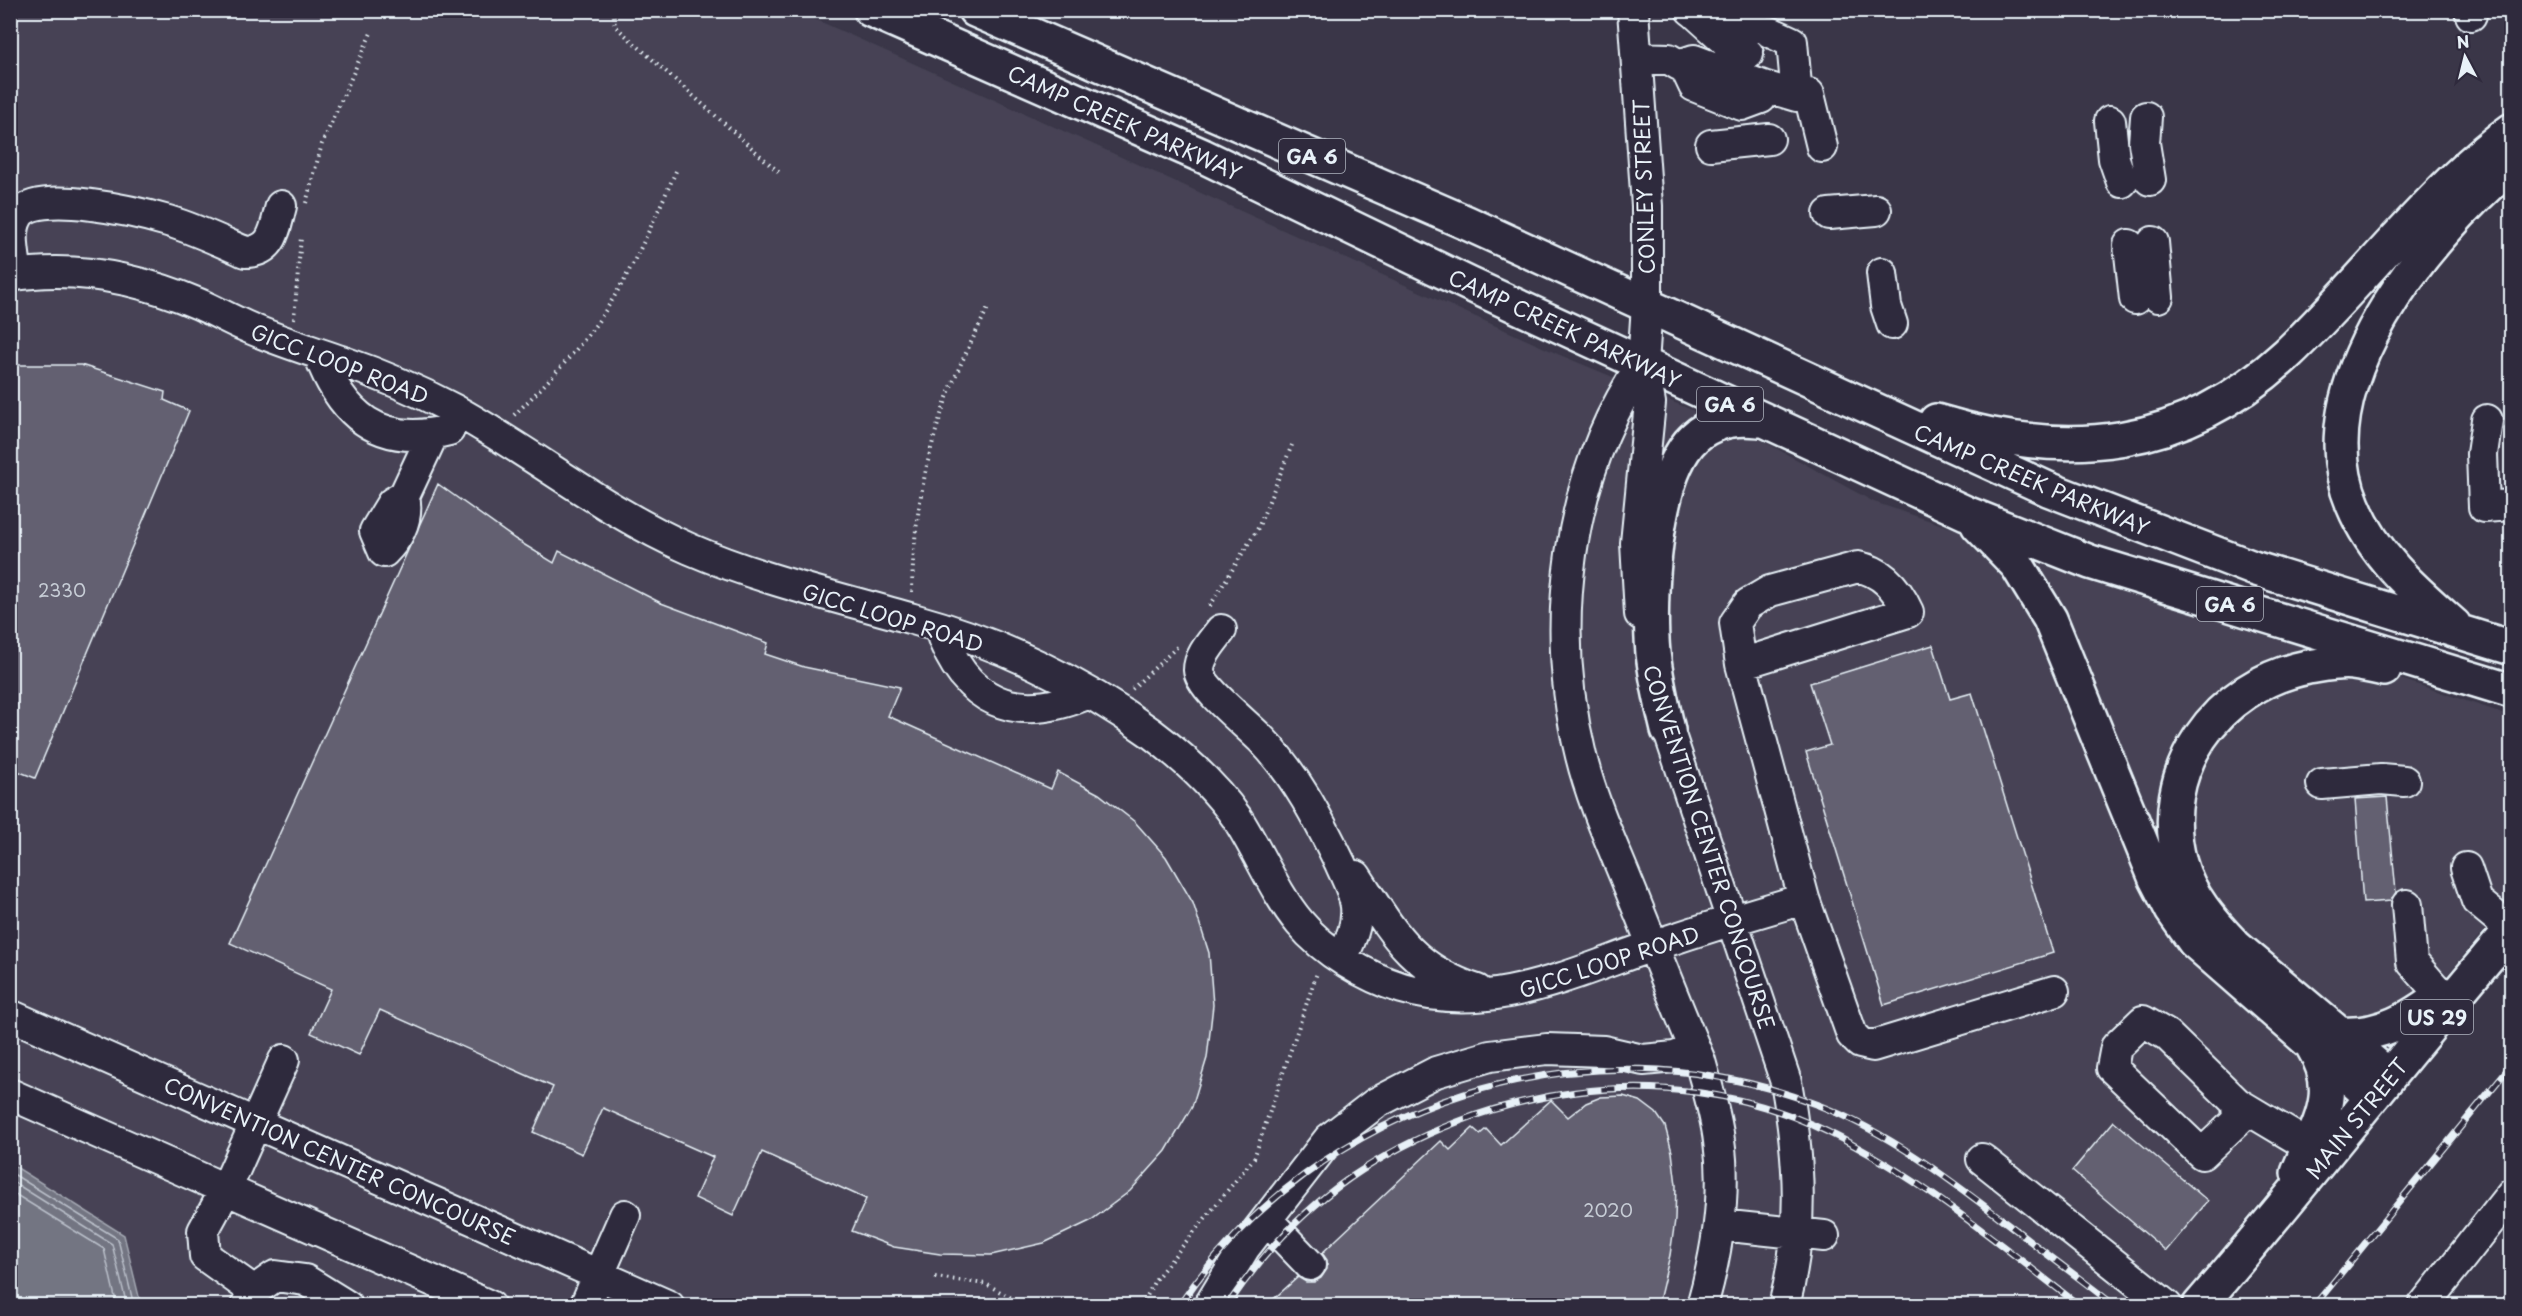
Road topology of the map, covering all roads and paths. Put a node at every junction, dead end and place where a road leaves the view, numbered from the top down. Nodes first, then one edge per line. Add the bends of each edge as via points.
1 (613, 10) edge
2 (871, 10) edge
3 (975, 10) edge
4 (1693, 12) edge
5 (1638, 13) edge
6 (372, 33) dead end
7 (1776, 55) junction
8 (1637, 58) junction
9 (1678, 64) junction
10 (1640, 93) junction
11 (2146, 117) dead end
12 (2110, 121) dead end
13 (2511, 130) edge
14 (1769, 139) dead end
15 (1710, 145) dead end
16 (1822, 147) dead end
17 (2511, 165) edge
18 (677, 169) dead end
19 (782, 174) dead end
20 (47, 203) junction
21 (10, 205) edge
22 (293, 209) joint
23 (1876, 210) dead end
24 (1829, 214) dead end
25 (302, 229) dead end
26 (2141, 244) dead end
27 (1882, 273) dead end
28 (14, 275) edge
29 (2146, 298) dead end
30 (1647, 305) junction
31 (987, 308) dead end
32 (1892, 324) dead end
33 (307, 350) junction
34 (1643, 364) junction
35 (1822, 386) junction
36 (1764, 420) junction
37 (2487, 420) dead end
38 (483, 426) junction
39 (434, 434) junction
40 (1292, 445) dead end
41 (404, 496) dead end
42 (2511, 505) edge
43 (1966, 513) junction
44 (1212, 622) joint
45 (927, 623) junction
46 (2462, 632) junction
47 (1178, 646) dead end
48 (2511, 648) edge
49 (1741, 664) junction
50 (2504, 689) edge
51 (1100, 699) junction
52 (1668, 730) junction
53 (2403, 782) dead end
54 (2322, 784) dead end
55 (1310, 806) junction
56 (2466, 868) dead end
57 (1804, 899) junction
58 (2407, 905) dead end
59 (1733, 920) junction
60 (2511, 929) edge
61 (1653, 946) junction
62 (1334, 952) junction
63 (2486, 959) junction
64 (2054, 991) dead end
65 (1509, 994) junction
66 (2441, 996) junction
67 (10, 1015) edge
68 (2325, 1038) junction
69 (1695, 1049) junction
70 (284, 1059) dead end
71 (2381, 1086) junction
72 (10, 1094) edge
73 (2237, 1103) dead end
74 (256, 1123) junction
75 (2309, 1146) junction
76 (1982, 1159) dead end
77 (226, 1189) junction
78 (2511, 1193) edge
79 (2285, 1205) junction
80 (625, 1215) dead end
81 (1267, 1220) junction
82 (1720, 1225) junction
83 (1810, 1234) junction
84 (1310, 1265) dead end
85 (599, 1274) junction
86 (935, 1277) dead end
87 (250, 1298) edge
88 (347, 1305) edge
89 (490, 1305) edge
90 (585, 1305) edge
91 (669, 1305) edge
92 (1026, 1305) edge
93 (1142, 1305) edge
94 (1209, 1305) edge
95 (1702, 1305) edge
96 (1784, 1305) edge
97 (2167, 1305) edge
98 (2199, 1305) edge
99 (2423, 1305) edge

1 - 19 path via 615,26
2 - 34 main road, CAMP CREEK PARKWAY / GA 6 via 1203,156
3 - 30 main road, CAMP CREEK PARKWAY / GA 6
4 - 7 street via 1735,16
5 - 8 street, CONLEY STREET
6 - 22 path
7 - 9 street via 1763,86 1694,60
7 - 9 street via 1761,98
7 - 16 street
8 - 9 street
8 - 10 street, CONLEY STREET
9 - 10 street via 1656,64
10 - 30 street, CONLEY STREET via 1647,206
11 - 12 street via 2136,181 2114,159
13 - 35 main road via 2460,173 2286,355 2216,406 2178,424 2092,443 2011,440
14 - 15 street
17 - 46 main road via 2444,228 2410,274 2371,338 2342,416 2340,447 2344,475 2366,532 2403,579
18 - 38 path via 634,261 591,331 530,400
20 - 21 street via 28,201
20 - 22 street via 84,204 169,221 245,252 256,252 266,246
20 - 28 street via 30,206 18,214 13,230
23 - 24 street
25 - 33 path via 295,304
26 - 29 street
27 - 32 street
28 - 33 street, GICC LOOP ROAD via 64,271 156,287
30 - 34 street, CONLEY STREET
30 - 35 main road, CAMP CREEK PARKWAY / GA 6
31 - 45 path via 949,392 927,469 912,569
33 - 38 street, GICC LOOP ROAD via 396,382
33 - 39 street via 356,414 377,429 401,435
34 - 36 main road, CAMP CREEK PARKWAY / GA 6
34 - 52 street, CONVENTION CENTER CONCOURSE via 1650,403 1636,543 1637,580 1648,656
34 - 61 street via 1623,393 1586,488 1572,550 1566,626 1572,714 1581,757 1593,798
35 - 46 main road, CAMP CREEK PARKWAY / GA 6 via 2048,489 2186,543 2294,581
36 - 43 main road, CAMP CREEK PARKWAY / GA 6
36 - 52 main road via 1740,418 1707,428 1683,451 1670,482 1656,547 1651,618 1654,663
37 - 42 street via 2482,454 2484,507
38 - 39 street
38 - 45 street, GICC LOOP ROAD via 584,493 686,547 798,589
39 - 41 street
40 - 44 path via 1258,528 1228,580
43 - 50 main road, CAMP CREEK PARKWAY / GA 6 via 2090,561
43 - 68 main road via 2017,565 2050,620 2172,910 2194,941 2220,966
44 - 55 street via 1199,669 1202,681 1264,742
45 - 51 street, GICC LOOP ROAD via 1018,657
45 - 51 street via 959,671 997,701 1021,708 1044,708
46 - 48 main road, CAMP CREEK PARKWAY / GA 6
47 - 51 path via 1143,681
49 - 49 street via 1735,623 1748,603 1770,591 1858,567 1870,569 1899,592 1908,612
49 - 57 street
50 - 68 main road via 2451,684 2352,662 2323,664 2290,671 2247,690 2202,732 2188,756 2176,801 2176,832 2180,863 2199,903 2235,946
51 - 62 street, GICC LOOP ROAD via 1148,731 1211,786 1235,815 1300,923
52 - 59 street, CONVENTION CENTER CONCOURSE
53 - 54 street via 2381,779
55 - 62 street via 1356,904 1352,938
55 - 65 street via 1409,952 1454,982
56 - 60 street via 2476,901
57 - 59 street, GICC LOOP ROAD
57 - 64 street via 1852,1035 1860,1043 1873,1046
58 - 66 street via 2412,962
59 - 61 street, GICC LOOP ROAD
59 - 83 street, CONVENTION CENTER CONCOURSE via 1786,1082
60 - 63 main road, MAIN STREET / US 29
61 - 65 street, GICC LOOP ROAD
61 - 69 street
62 - 65 street, GICC LOOP ROAD via 1399,987 1470,998
62 - 93 path via 1302,1011 1254,1158 1155,1280
63 - 66 main road
63 - 71 main road, MAIN STREET / US 29
66 - 68 main road via 2387,1029
67 - 74 street, CONVENTION CENTER CONCOURSE
68 - 71 main road
68 - 75 main road via 2321,1060 2327,1088
69 - 81 street via 1675,1057 1643,1060 1604,1051 1547,1049 1490,1056 1436,1072 1376,1103 1329,1139
69 - 82 street via 1720,1142
70 - 74 street
71 - 79 main road, MAIN STREET / US 29
72 - 77 street
73 - 75 street
74 - 77 street
74 - 85 street, CONVENTION CENTER CONCOURSE
75 - 79 main road
76 - 97 street
77 - 87 street via 203,1231 205,1256
77 - 89 street
78 - 99 street
79 - 98 main road, MAIN STREET / US 29
80 - 85 street
81 - 84 street
81 - 94 street
82 - 83 street
82 - 95 street
83 - 96 street, CONVENTION CENTER CONCOURSE
85 - 90 street
85 - 91 street, CONVENTION CENTER CONCOURSE
86 - 92 path via 986,1284
87 - 88 street via 275,1276 305,1280

